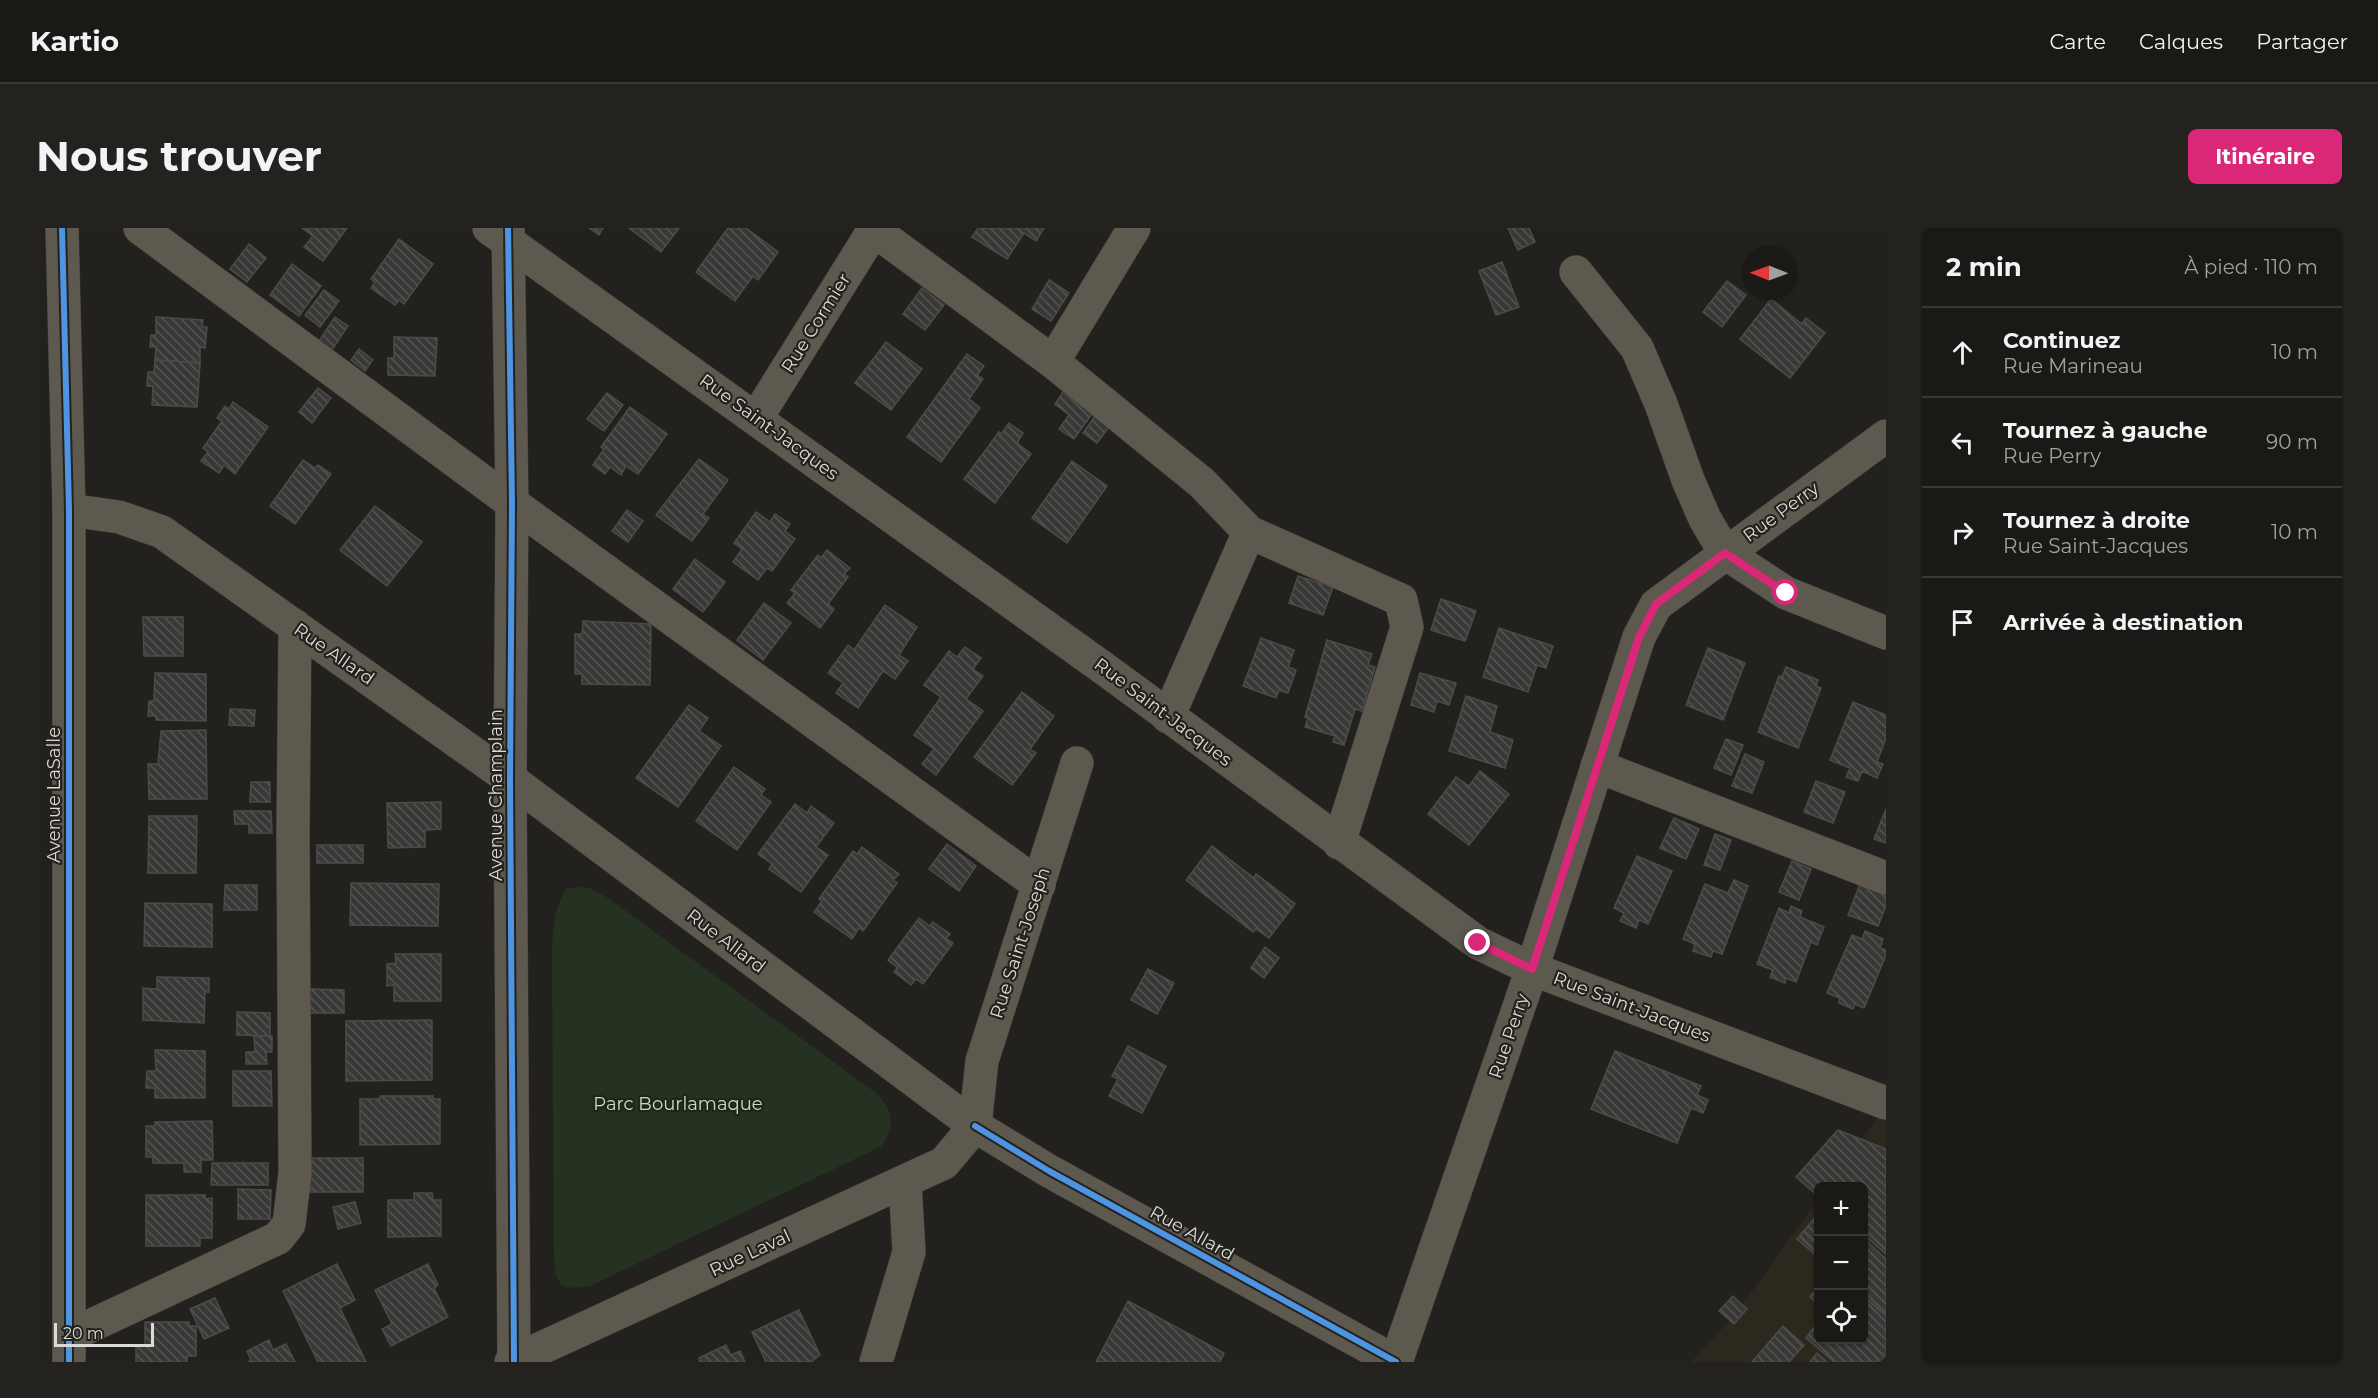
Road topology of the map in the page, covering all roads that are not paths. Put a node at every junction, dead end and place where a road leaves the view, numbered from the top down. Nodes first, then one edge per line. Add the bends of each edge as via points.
1 (62, 228) edge
2 (140, 228) edge
3 (1134, 228) edge
4 (873, 229) edge
5 (502, 233) edge
6 (1576, 273) dead end
7 (1053, 362) junction
8 (757, 417) junction
9 (1886, 436) edge
10 (512, 504) junction
11 (69, 510) junction
12 (1249, 532) junction
13 (1725, 553) junction
14 (295, 626) junction
15 (1886, 633) edge
16 (1168, 717) junction
17 (1077, 763) dead end
18 (1597, 766) junction
19 (510, 779) junction
20 (1340, 843) junction
21 (1886, 878) edge
22 (1039, 885) junction
23 (1532, 969) junction
24 (1886, 1103) edge
25 (975, 1126) junction
26 (905, 1182) junction
27 (69, 1349) edge
28 (513, 1362) edge
29 (876, 1362) edge
30 (1396, 1362) edge

1 - 11 street, Avenue LaSalle
2 - 10 street
3 - 7 street
4 - 7 street
4 - 8 street, Rue Cormier
5 - 8 main road, Rue Saint-Jacques
5 - 10 street, Avenue Champlain
6 - 13 street via 1637,348 1688,480
7 - 12 street via 1202,483
8 - 16 main road, Rue Saint-Jacques
9 - 13 street, Rue Perry
10 - 19 street, Avenue Champlain
10 - 22 street
11 - 14 street, Rue Allard via 118,517 162,532
11 - 27 street, Avenue LaSalle
12 - 16 street
12 - 20 street via 1401,600 1407,627
13 - 15 street via 1786,593
13 - 18 street, Rue Perry via 1656,604 1639,637
14 - 19 street, Rue Allard
14 - 27 street via 295,1173 290,1224 278,1239
16 - 20 main road, Rue Saint-Jacques
17 - 22 street, Rue Saint-Joseph
18 - 21 street
18 - 23 street, Rue Perry
19 - 25 street, Rue Allard
19 - 28 street, Avenue Champlain
20 - 23 main road, Rue Saint-Jacques via 1478,943
22 - 25 street, Rue Saint-Joseph via 982,1061
23 - 24 main road, Rue Saint-Jacques
23 - 30 street, Rue Perry
25 - 26 street, Rue Laval via 944,1163
25 - 30 street, Rue Allard via 1049,1171
26 - 28 street, Rue Laval
26 - 29 street via 909,1252

